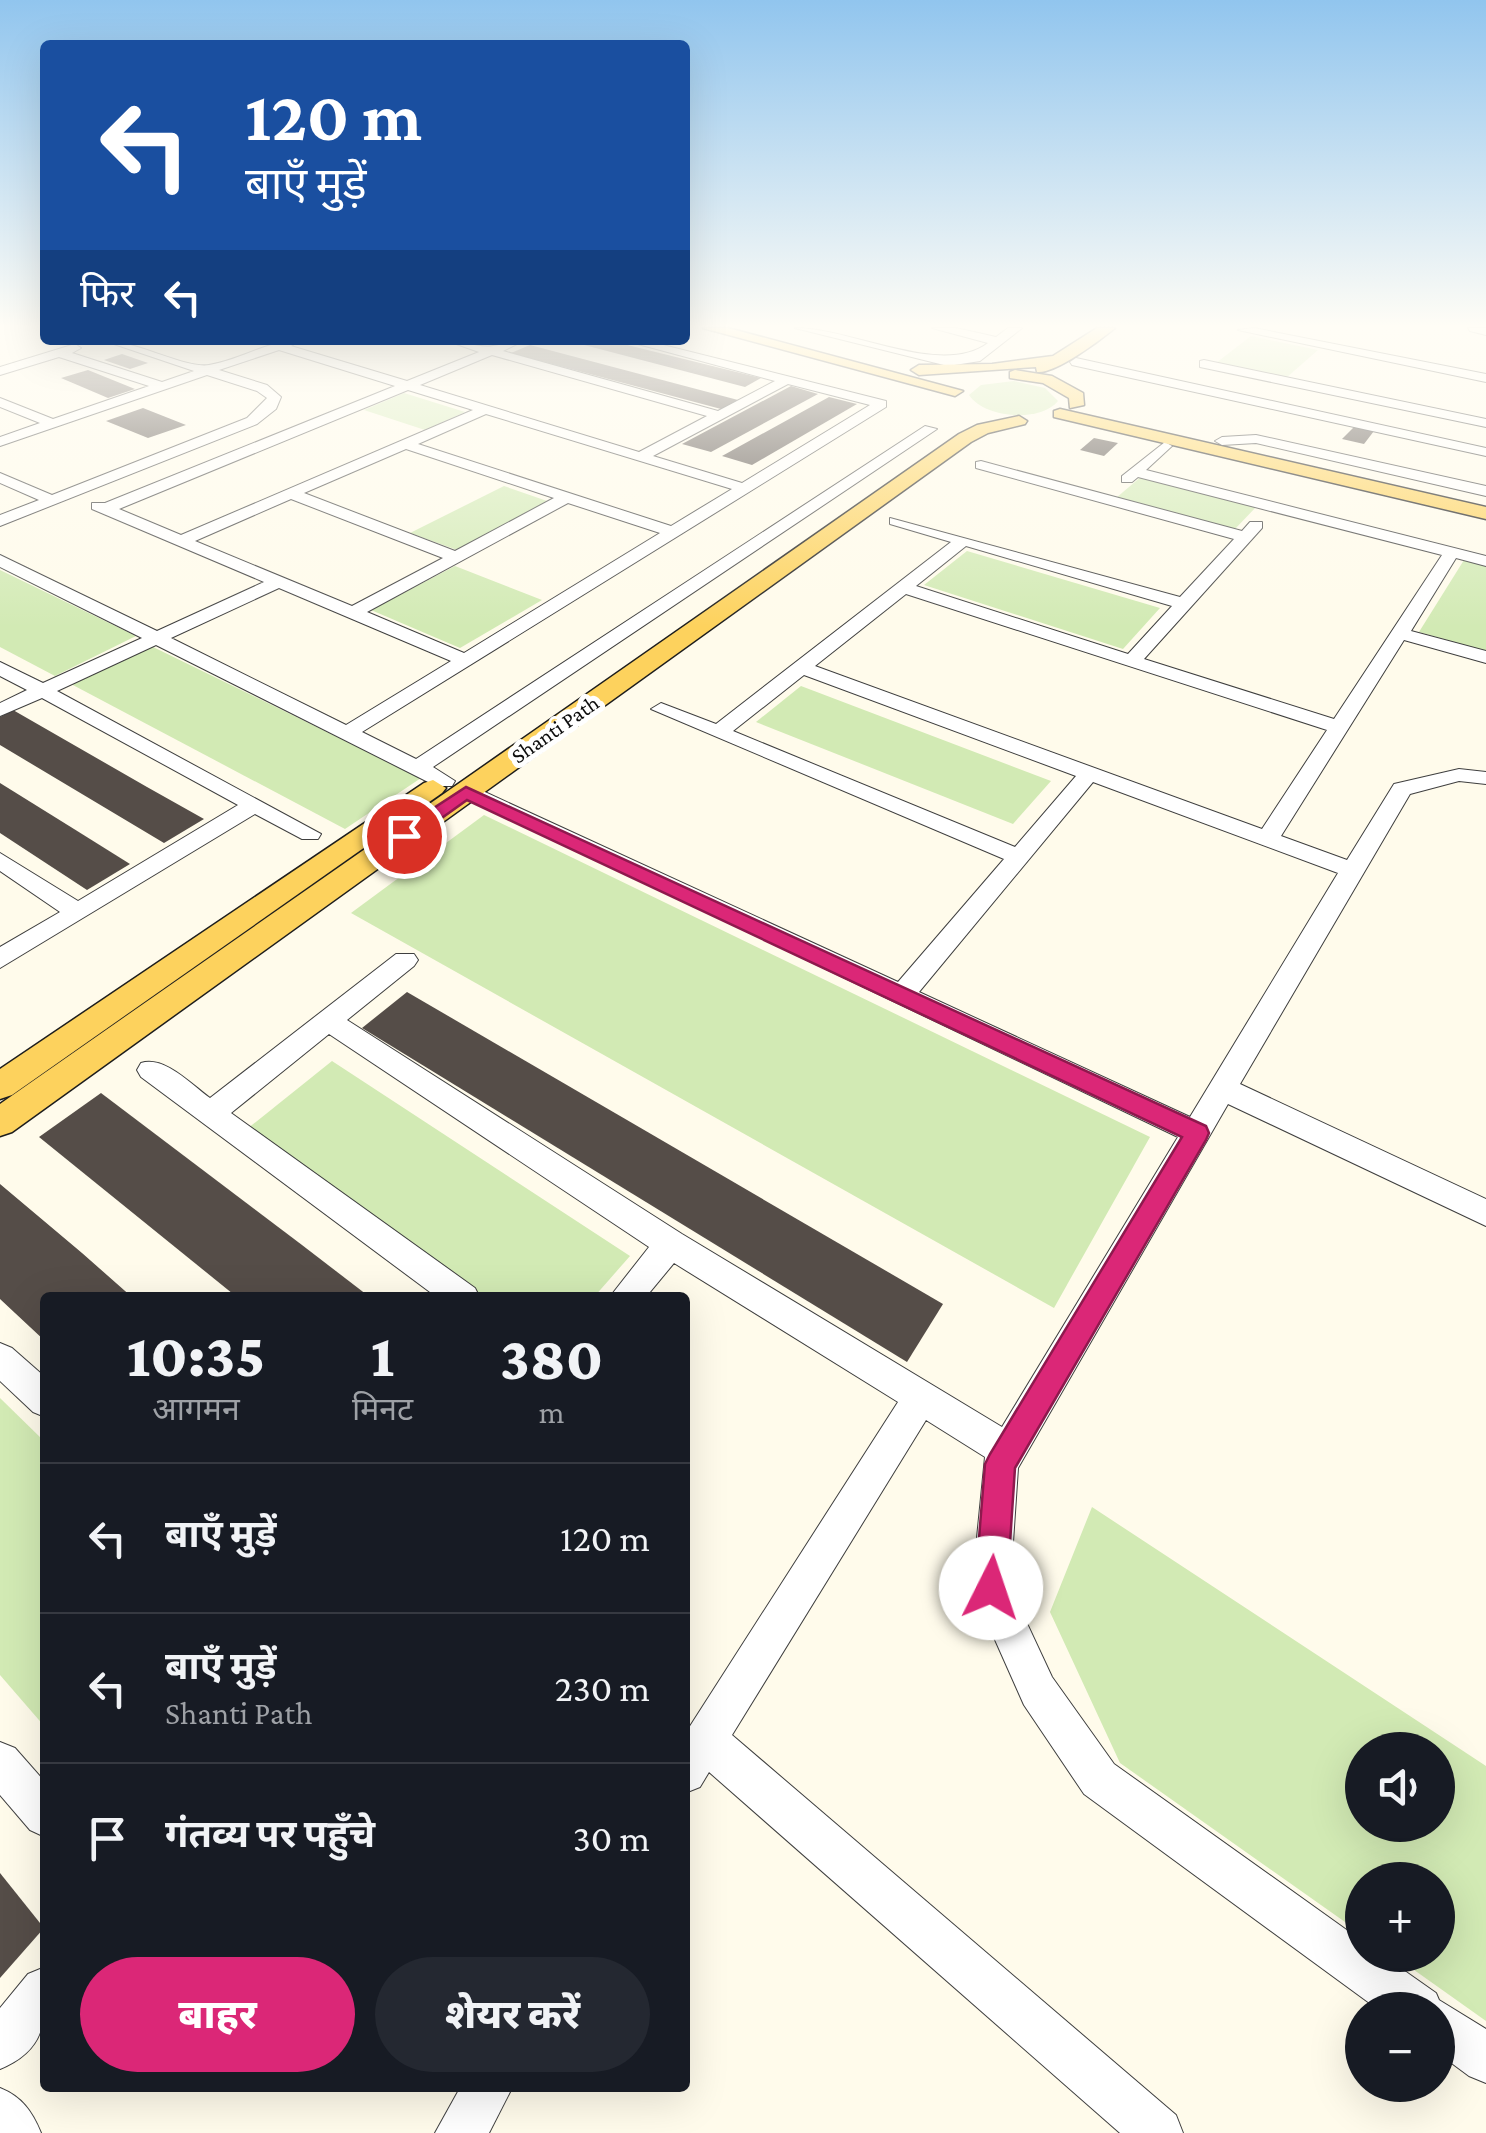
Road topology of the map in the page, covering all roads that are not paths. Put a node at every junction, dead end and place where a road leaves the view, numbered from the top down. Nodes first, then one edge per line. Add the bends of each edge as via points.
1 (41, 428) edge
2 (235, 428) edge
3 (304, 428) edge
4 (443, 428) edge
5 (547, 428) edge
6 (694, 428) edge
7 (843, 428) edge
8 (944, 428) edge
9 (1154, 428) edge
10 (1157, 428) edge
11 (1376, 428) edge
12 (930, 429) dead end
13 (0, 442) edge
14 (1222, 442) junction
15 (405, 444) junction
16 (1165, 446) dead end
17 (1486, 452) edge
18 (640, 456) junction
19 (981, 465) dead end
20 (1135, 472) junction
21 (0, 478) edge
22 (744, 488) junction
23 (1486, 492) edge
24 (290, 494) junction
25 (60, 497) junction
26 (568, 498) junction
27 (1102, 498) junction
28 (1486, 502) edge
29 (1273, 507) junction
30 (105, 509) junction
31 (1486, 514) edge
32 (0, 520) edge
33 (896, 521) dead end
34 (672, 532) junction
35 (1245, 537) junction
36 (964, 540) junction
37 (181, 541) junction
38 (1452, 552) junction
39 (456, 557) junction
40 (0, 560) edge
41 (1486, 561) edge
42 (278, 582) junction
43 (904, 588) junction
44 (1184, 604) junction
45 (352, 613) junction
46 (1399, 633) junction
47 (154, 638) junction
48 (1486, 658) edge
49 (465, 660) junction
50 (1132, 661) junction
51 (800, 667) junction
52 (0, 668) edge
53 (40, 690) junction
54 (661, 709) dead end
55 (0, 710) edge
56 (1341, 728) junction
57 (347, 733) junction
58 (718, 733) junction
59 (1089, 774) junction
60 (1486, 778) edge
61 (442, 780) junction
62 (255, 804) junction
63 (310, 834) dead end
64 (1267, 839) junction
65 (1019, 857) junction
66 (0, 860) edge
67 (1352, 870) junction
68 (77, 912) junction
69 (0, 959) edge
70 (404, 960) dead end
71 (902, 996) junction
72 (330, 1022) junction
73 (151, 1070) dead end
74 (0, 1086) edge
75 (1222, 1089) junction
76 (212, 1112) junction
77 (0, 1122) edge
78 (1197, 1133) junction
79 (1486, 1213) edge
80 (671, 1244) junction
81 (456, 1292) edge
82 (630, 1292) edge
83 (0, 1359) edge
84 (40, 1395) edge
85 (920, 1398) junction
86 (1008, 1451) junction
87 (695, 1756) edge
88 (0, 1763) edge
89 (40, 1809) edge
90 (1394, 1992) edge
91 (40, 1997) edge
92 (1455, 2036) edge
93 (0, 2045) edge
94 (1486, 2059) edge
95 (486, 2092) edge
96 (0, 2113) edge
97 (16, 2133) edge
98 (460, 2133) edge
99 (1158, 2133) edge

1 - 13 street
2 - 25 street
3 - 30 street
4 - 15 street
5 - 18 street
6 - 18 street
7 - 22 street
8 - 61 main road, Shanti Path
9 - 31 main road
10 - 14 main road
11 - 17 street
12 - 61 street
14 - 23 street via 1258,436
14 - 28 main road
15 - 24 street
15 - 26 street
16 - 20 street
18 - 22 street
19 - 27 street
20 - 27 street
20 - 29 street
21 - 25 street
22 - 34 street
24 - 37 street
24 - 39 street
25 - 30 street
25 - 32 street
26 - 34 street
26 - 39 street
27 - 35 street
29 - 35 street
29 - 38 street
30 - 37 street
33 - 36 street
34 - 49 street
35 - 44 street
36 - 43 street
36 - 44 street
37 - 42 street
38 - 41 street
38 - 46 street
39 - 45 street
40 - 47 street
42 - 45 street
42 - 47 street
43 - 50 street
43 - 51 street
44 - 50 street
45 - 49 street
46 - 48 street
46 - 56 street
47 - 53 street
47 - 57 street
49 - 57 street
50 - 56 street
51 - 58 street
51 - 59 street
52 - 53 street
53 - 55 street
53 - 62 street
54 - 58 street
56 - 64 street
57 - 61 street
58 - 65 street
59 - 64 street
59 - 65 street
60 - 67 street via 1459,776 1402,789
61 - 71 street
61 - 74 main road, Shanti Path
61 - 77 main road, Shanti Path
62 - 63 street
62 - 68 street
64 - 67 street
65 - 71 street
66 - 68 street
67 - 75 street
68 - 69 street
70 - 72 street
71 - 78 street
72 - 76 street
72 - 80 street
73 - 76 street
75 - 78 street
75 - 79 street
76 - 81 street
78 - 86 street
80 - 82 street
80 - 85 street
83 - 84 street
85 - 86 street
85 - 87 street
86 - 90 street via 1000,1464 991,1588 1038,1691 1099,1779
87 - 99 street
88 - 89 street
91 - 93 street
92 - 94 street
95 - 98 street
96 - 97 street

